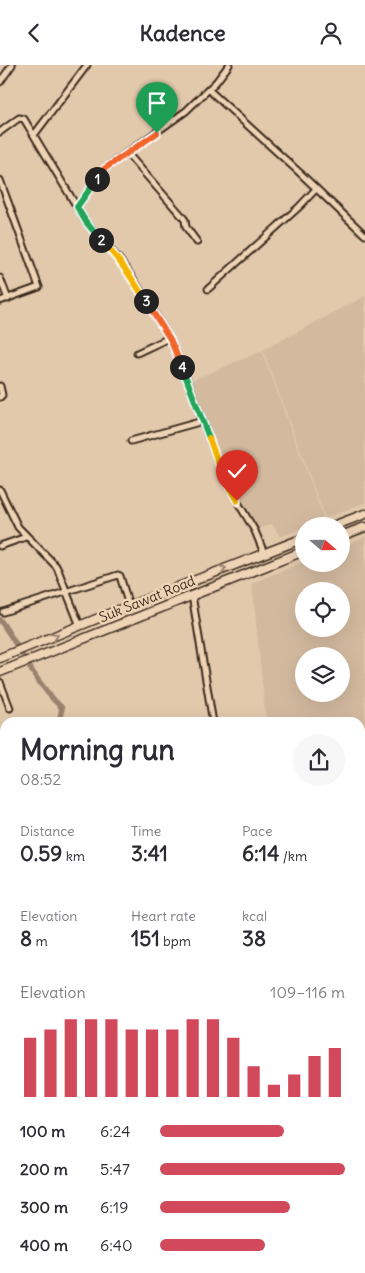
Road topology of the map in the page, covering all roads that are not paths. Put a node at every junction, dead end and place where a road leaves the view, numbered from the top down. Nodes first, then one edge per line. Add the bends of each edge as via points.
1 (12, 65) edge
2 (87, 65) edge
3 (229, 65) edge
4 (0, 82) edge
5 (209, 90) junction
6 (0, 132) edge
7 (34, 135) junction
8 (128, 153) junction
9 (0, 180) edge
10 (316, 189) junction
11 (77, 207) junction
12 (365, 235) edge
13 (197, 242) dead end
14 (0, 278) edge
15 (208, 289) dead end
16 (8, 299) junction
17 (0, 301) edge
18 (169, 338) junction
19 (137, 353) dead end
20 (0, 386) edge
21 (0, 397) edge
22 (203, 421) junction
23 (131, 441) dead end
24 (0, 490) edge
25 (3, 503) edge
26 (365, 514) edge
27 (350, 520) edge
28 (365, 527) edge
29 (350, 533) edge
30 (26, 537) junction
31 (295, 541) edge
32 (0, 546) edge
33 (264, 553) junction
34 (295, 555) edge
35 (66, 591) junction
36 (192, 595) junction
37 (129, 606) junction
38 (3, 612) dead end
39 (80, 626) junction
40 (84, 638) junction
41 (0, 658) edge
42 (0, 672) edge
43 (0, 682) edge
44 (10, 708) dead end
45 (212, 717) edge

1 - 4 street
2 - 7 street
3 - 5 street
5 - 8 street via 179,117
5 - 10 street
6 - 7 street via 19,118 24,119
7 - 11 street
8 - 11 street via 104,169
8 - 13 street via 185,219 186,227
9 - 16 street via 39,285
10 - 12 street
10 - 15 street
11 - 18 street via 134,280
14 - 16 street
16 - 17 street
18 - 19 street
18 - 22 street
20 - 21 street
22 - 23 street
22 - 33 street via 225,481
24 - 25 street
25 - 30 street
26 - 27 main road
28 - 29 main road
30 - 32 street
30 - 35 street via 56,565
31 - 33 main road, Suk Sawat Road
37 -> 33 main road, Suk Sawat Road
34 - 36 main road, Suk Sawat Road
35 - 37 street via 118,575
35 - 38 street
35 - 39 street
36 - 40 main road, Suk Sawat Road
36 - 45 street
37 - 39 main road, Suk Sawat Road
39 - 40 main road
41 -> 39 main road, Suk Sawat Road
40 - 42 main road, Suk Sawat Road
43 - 44 street

